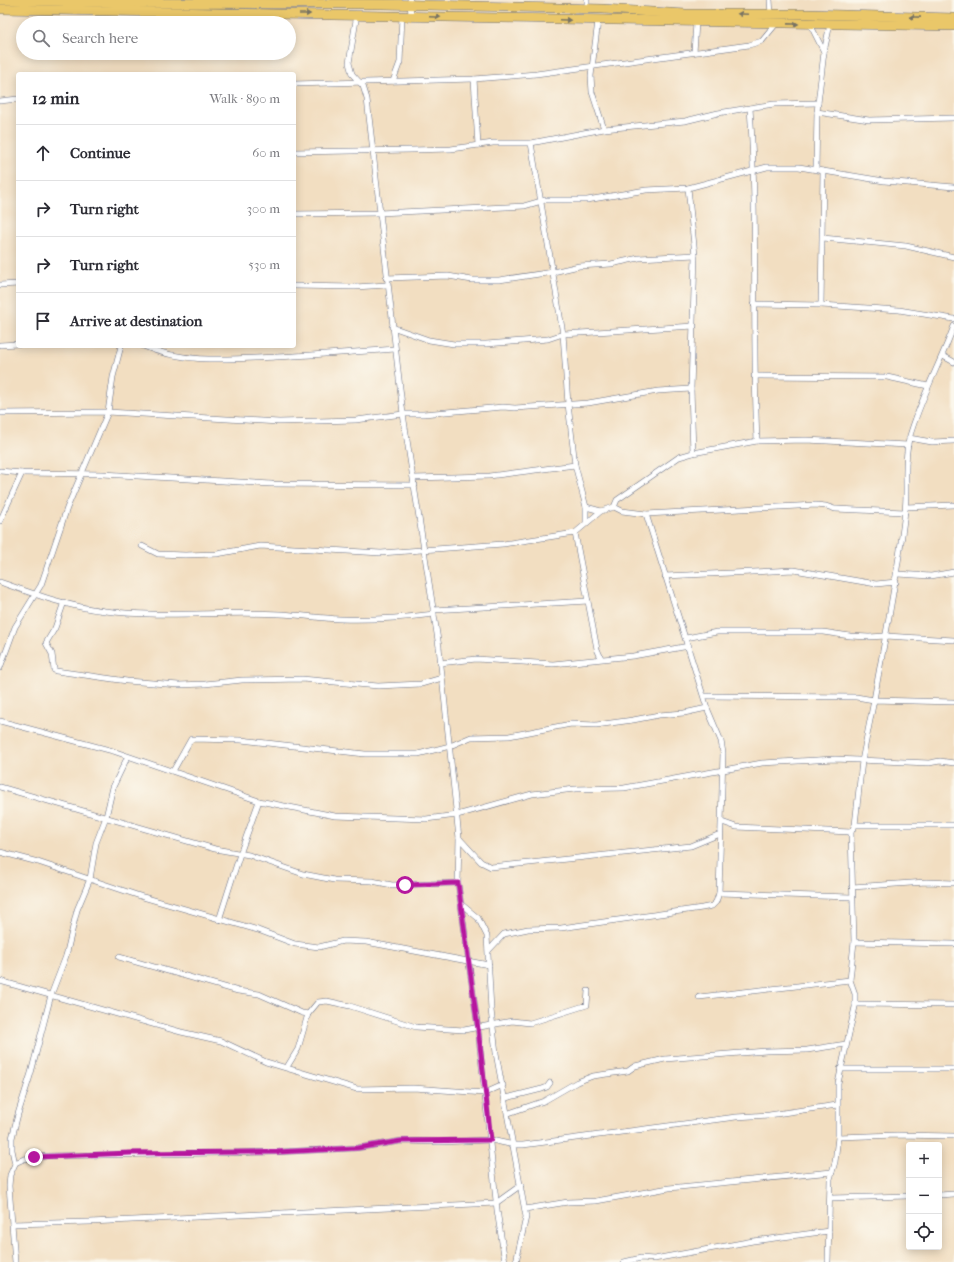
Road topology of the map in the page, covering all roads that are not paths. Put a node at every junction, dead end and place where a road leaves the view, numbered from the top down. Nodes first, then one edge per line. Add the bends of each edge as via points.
1 (0, 0) edge
2 (770, 0) edge
3 (156, 1) edge
4 (384, 2) edge
5 (410, 3) edge
6 (587, 5) edge
7 (0, 9) edge
8 (357, 14) junction
9 (771, 15) junction
10 (406, 16) junction
11 (954, 18) edge
12 (598, 21) junction
13 (696, 23) junction
14 (776, 24) junction
15 (810, 24) junction
16 (830, 24) junction
17 (954, 26) edge
18 (694, 52) junction
19 (824, 52) junction
20 (592, 67) junction
21 (474, 79) junction
22 (393, 81) junction
23 (361, 82) junction
24 (296, 84) edge
25 (16, 99) edge
26 (0, 100) edge
27 (818, 103) junction
28 (750, 108) junction
29 (817, 112) junction
30 (954, 118) edge
31 (604, 129) junction
32 (531, 143) junction
33 (478, 145) junction
34 (372, 151) junction
35 (296, 152) edge
36 (754, 169) junction
37 (816, 169) junction
38 (823, 171) junction
39 (954, 187) edge
40 (688, 188) junction
41 (540, 203) junction
42 (379, 213) junction
43 (296, 214) edge
44 (823, 238) junction
45 (695, 255) junction
46 (954, 257) edge
47 (553, 272) junction
48 (386, 278) junction
49 (16, 284) edge
50 (0, 285) edge
51 (387, 285) junction
52 (296, 286) edge
53 (754, 304) junction
54 (821, 305) junction
55 (954, 319) edge
56 (694, 326) junction
57 (954, 326) edge
58 (392, 327) junction
59 (563, 334) junction
60 (16, 344) edge
61 (0, 345) edge
62 (120, 348) edge
63 (148, 348) edge
64 (395, 349) junction
65 (943, 356) junction
66 (954, 362) edge
67 (754, 376) junction
68 (928, 386) junction
69 (691, 389) junction
70 (568, 404) junction
71 (108, 412) junction
72 (0, 413) edge
73 (403, 414) junction
74 (910, 438) junction
75 (757, 441) junction
76 (954, 442) edge
77 (908, 445) junction
78 (692, 453) junction
79 (575, 465) junction
80 (0, 471) edge
81 (22, 473) junction
82 (80, 474) junction
83 (414, 478) junction
84 (415, 484) junction
85 (954, 505) edge
86 (586, 507) junction
87 (614, 507) junction
88 (906, 509) junction
89 (601, 511) junction
90 (646, 514) junction
91 (0, 520) edge
92 (586, 523) junction
93 (575, 533) junction
94 (142, 546) dead end
95 (425, 550) junction
96 (954, 572) edge
97 (897, 574) junction
98 (665, 576) junction
99 (0, 582) edge
100 (896, 582) junction
101 (35, 594) junction
102 (588, 601) junction
103 (64, 602) junction
104 (434, 612) junction
105 (886, 636) junction
106 (686, 638) junction
107 (954, 640) edge
108 (689, 646) junction
109 (601, 658) junction
110 (440, 663) junction
111 (0, 668) edge
112 (442, 678) junction
113 (704, 696) junction
114 (874, 700) junction
115 (954, 702) edge
116 (707, 708) junction
117 (0, 721) edge
118 (450, 746) junction
119 (127, 758) junction
120 (862, 761) junction
121 (954, 763) edge
122 (722, 770) junction
123 (173, 771) junction
124 (0, 787) edge
125 (259, 801) junction
126 (457, 815) junction
127 (106, 817) junction
128 (722, 822) junction
129 (855, 825) junction
130 (954, 825) edge
131 (851, 832) junction
132 (720, 834) junction
133 (460, 838) junction
134 (0, 852) edge
135 (240, 854) junction
136 (90, 879) junction
137 (458, 883) junction
138 (954, 883) edge
139 (852, 886) junction
140 (719, 892) junction
141 (852, 897) junction
142 (462, 904) junction
143 (219, 920) junction
144 (854, 942) junction
145 (954, 944) edge
146 (489, 950) junction
147 (119, 957) dead end
148 (468, 962) junction
149 (489, 965) junction
150 (850, 980) junction
151 (0, 981) edge
152 (588, 992) dead end
153 (51, 995) junction
154 (699, 997) dead end
155 (855, 1004) junction
156 (954, 1005) edge
157 (308, 1014) junction
158 (493, 1025) junction
159 (478, 1029) junction
160 (846, 1044) junction
161 (287, 1067) junction
162 (840, 1069) junction
163 (954, 1069) edge
164 (550, 1083) dead end
165 (503, 1085) junction
166 (485, 1092) junction
167 (506, 1098) junction
168 (837, 1105) junction
169 (508, 1113) junction
170 (954, 1136) edge
171 (838, 1137) junction
172 (491, 1140) junction
173 (514, 1145) junction
174 (15, 1163) junction
175 (832, 1172) junction
176 (521, 1185) junction
177 (954, 1194) edge
178 (942, 1195) edge
179 (906, 1196) edge
180 (831, 1198) junction
181 (496, 1203) junction
182 (525, 1209) junction
183 (12, 1224) junction
184 (829, 1231) junction
185 (15, 1262) edge
186 (505, 1262) edge
187 (516, 1262) edge
188 (624, 1262) edge
189 (828, 1262) edge

1 - 3 highway
2 - 9 street
3 - 4 highway
4 - 5 highway
5 - 6 highway
5 - 10 street
9 -> 6 highway via 686,14
7 -> 8 highway
8 - 10 highway
8 - 23 street via 349,63 352,74
11 -> 9 highway
10 -> 12 highway
10 - 22 street via 400,62
12 - 13 highway
12 - 20 street
13 - 14 highway
13 - 18 street
14 -> 15 highway
14 - 18 street via 762,41
15 - 16 highway
15 - 19 street
16 - 17 highway
16 - 19 street
18 - 20 street
19 - 27 street
20 - 21 street
20 - 31 street via 592,92
21 - 22 street
21 - 33 street
22 - 23 street
23 - 24 street
23 - 34 street via 367,99
25 - 26 street
27 - 28 street via 774,104
27 - 29 street
28 - 31 street via 684,121
28 - 36 street
29 - 30 street via 869,120
29 - 37 street
31 - 32 street
32 - 33 street
32 - 41 street
33 - 34 street
34 - 35 street
34 - 42 street
36 - 37 street via 768,166
36 - 40 street
36 - 53 street
37 - 38 street
38 - 39 street via 884,181
38 - 44 street
40 - 41 street via 646,190 587,200 545,200
40 - 45 street
41 - 42 street
41 - 47 street
42 - 43 street
42 - 48 street
44 - 46 street via 906,246
44 - 54 street
45 - 47 street via 638,258
45 - 56 street
47 - 48 street via 483,281 448,276
47 - 59 street
48 - 51 street
49 - 50 street
51 - 52 street
51 - 58 street
53 - 54 street
53 - 67 street
54 - 55 street via 899,310
56 - 59 street
56 - 69 street
57 - 65 street
58 - 59 street via 429,340 454,344 548,339
58 - 64 street
59 - 70 street
60 - 61 street
62 - 71 street
63 - 64 street via 159,353 202,360
64 - 73 street
65 - 66 street
65 - 68 street
67 - 68 street via 887,377
67 - 75 street
68 - 74 street
69 - 70 street
69 - 78 street
70 - 73 street
70 - 79 street
71 - 72 street
71 - 73 street via 279,422 356,420
71 - 82 street
73 - 83 street
74 - 76 street
74 - 77 street
75 - 77 street via 806,440
75 - 78 street
77 - 88 street
78 - 87 street via 679,457 617,500
79 - 83 street via 489,476
79 - 86 street
80 - 81 street
81 - 82 street
81 - 91 street
82 - 84 street via 272,484
82 - 101 street via 41,585
83 - 84 street
84 - 95 street
85 - 88 street
86 - 89 street
86 - 92 street
87 - 89 street
87 - 90 street via 622,511
88 - 90 street via 835,510 816,505
88 - 97 street
89 - 92 street
90 - 98 street
92 - 93 street
93 - 95 street via 503,544
93 - 102 street
94 - 95 street via 158,554 169,555 217,554 260,546 352,553
95 - 104 street
96 - 97 street via 931,576
97 - 100 street
98 - 100 street via 794,570 876,584
98 - 106 street
99 - 101 street
100 - 105 street
101 - 103 street
101 - 111 street via 15,627
102 - 104 street
102 - 109 street
103 - 104 street via 103,611 171,615 280,614 340,619 401,619
103 - 112 street via 55,628 46,643 56,671 127,681 179,684 302,679 378,686 421,684
104 - 110 street
105 - 106 street via 850,636 822,632 717,632
105 - 107 street
105 - 114 street
106 - 108 street
108 - 109 street via 633,656
108 - 113 street
109 - 110 street via 553,664 476,659
110 - 112 street
112 - 118 street
113 - 114 street via 856,697
113 - 116 street
114 - 115 street
114 - 120 street
116 - 118 street via 596,725 571,724 509,736 472,737
116 - 122 street via 721,741
117 - 119 street
118 - 123 street via 418,754 365,754 241,740 191,738
118 - 126 street
119 - 123 street
119 - 127 street via 113,787
120 - 121 street
120 - 122 street via 835,759 762,763
120 - 129 street
122 - 126 street via 624,788 575,789 532,794
122 - 128 street
123 - 125 street
124 - 127 street
125 - 126 street via 335,816 413,819
125 - 135 street
126 - 133 street
127 - 135 street
127 - 136 street via 96,843
128 - 131 street via 736,827
128 - 132 street
129 - 130 street
129 - 131 street
131 - 139 street
132 - 133 street via 691,846 491,867 481,862
132 - 140 street
133 - 137 street
134 - 136 street
135 - 137 street via 303,874 329,879 372,881 392,885
135 - 143 street
136 - 143 street
136 - 153 street via 77,910 66,956
137 - 142 street
138 - 139 street
139 - 141 street
140 - 141 street
140 - 146 street via 712,906 561,928 528,929 504,934
141 - 144 street
142 - 146 street via 475,914 484,926
142 - 148 street
143 - 148 street via 308,946 366,942
144 - 145 street
144 - 150 street
146 - 149 street
147 - 157 street via 238,991 259,994
148 - 149 street
148 - 159 street
149 - 158 street
150 - 154 street
150 - 155 street via 855,994
151 - 153 street
152 - 158 street via 587,1005 583,1007 530,1023 512,1021
153 - 161 street via 221,1041 266,1062
153 - 174 street via 12,1138
155 - 156 street
155 - 160 street
157 - 159 street via 318,1002 327,1001 372,1012 416,1027
157 - 161 street via 298,1049
158 - 159 street
158 - 165 street
159 - 166 street
160 - 162 street
160 - 169 street via 807,1050 665,1059 636,1066 628,1071 592,1076 544,1101
161 - 166 street via 357,1089 413,1088
162 - 163 street
162 - 168 street
164 - 167 street via 542,1089
165 - 166 street
165 - 167 street
166 - 172 street
167 - 169 street
168 - 171 street
168 - 173 street
169 - 173 street
170 - 171 street
171 - 175 street
172 - 173 street
172 - 174 street via 401,1141 357,1148 277,1152 48,1156 24,1159
172 - 181 street
173 - 176 street
174 - 183 street via 9,1186
175 - 180 street
175 - 182 street via 669,1188 596,1201 568,1202
176 - 181 street
176 - 182 street
177 - 178 street
179 - 180 street
180 - 184 street
181 - 183 street
181 - 186 street
182 - 187 street via 526,1218
183 - 185 street
184 - 188 street
184 - 189 street

